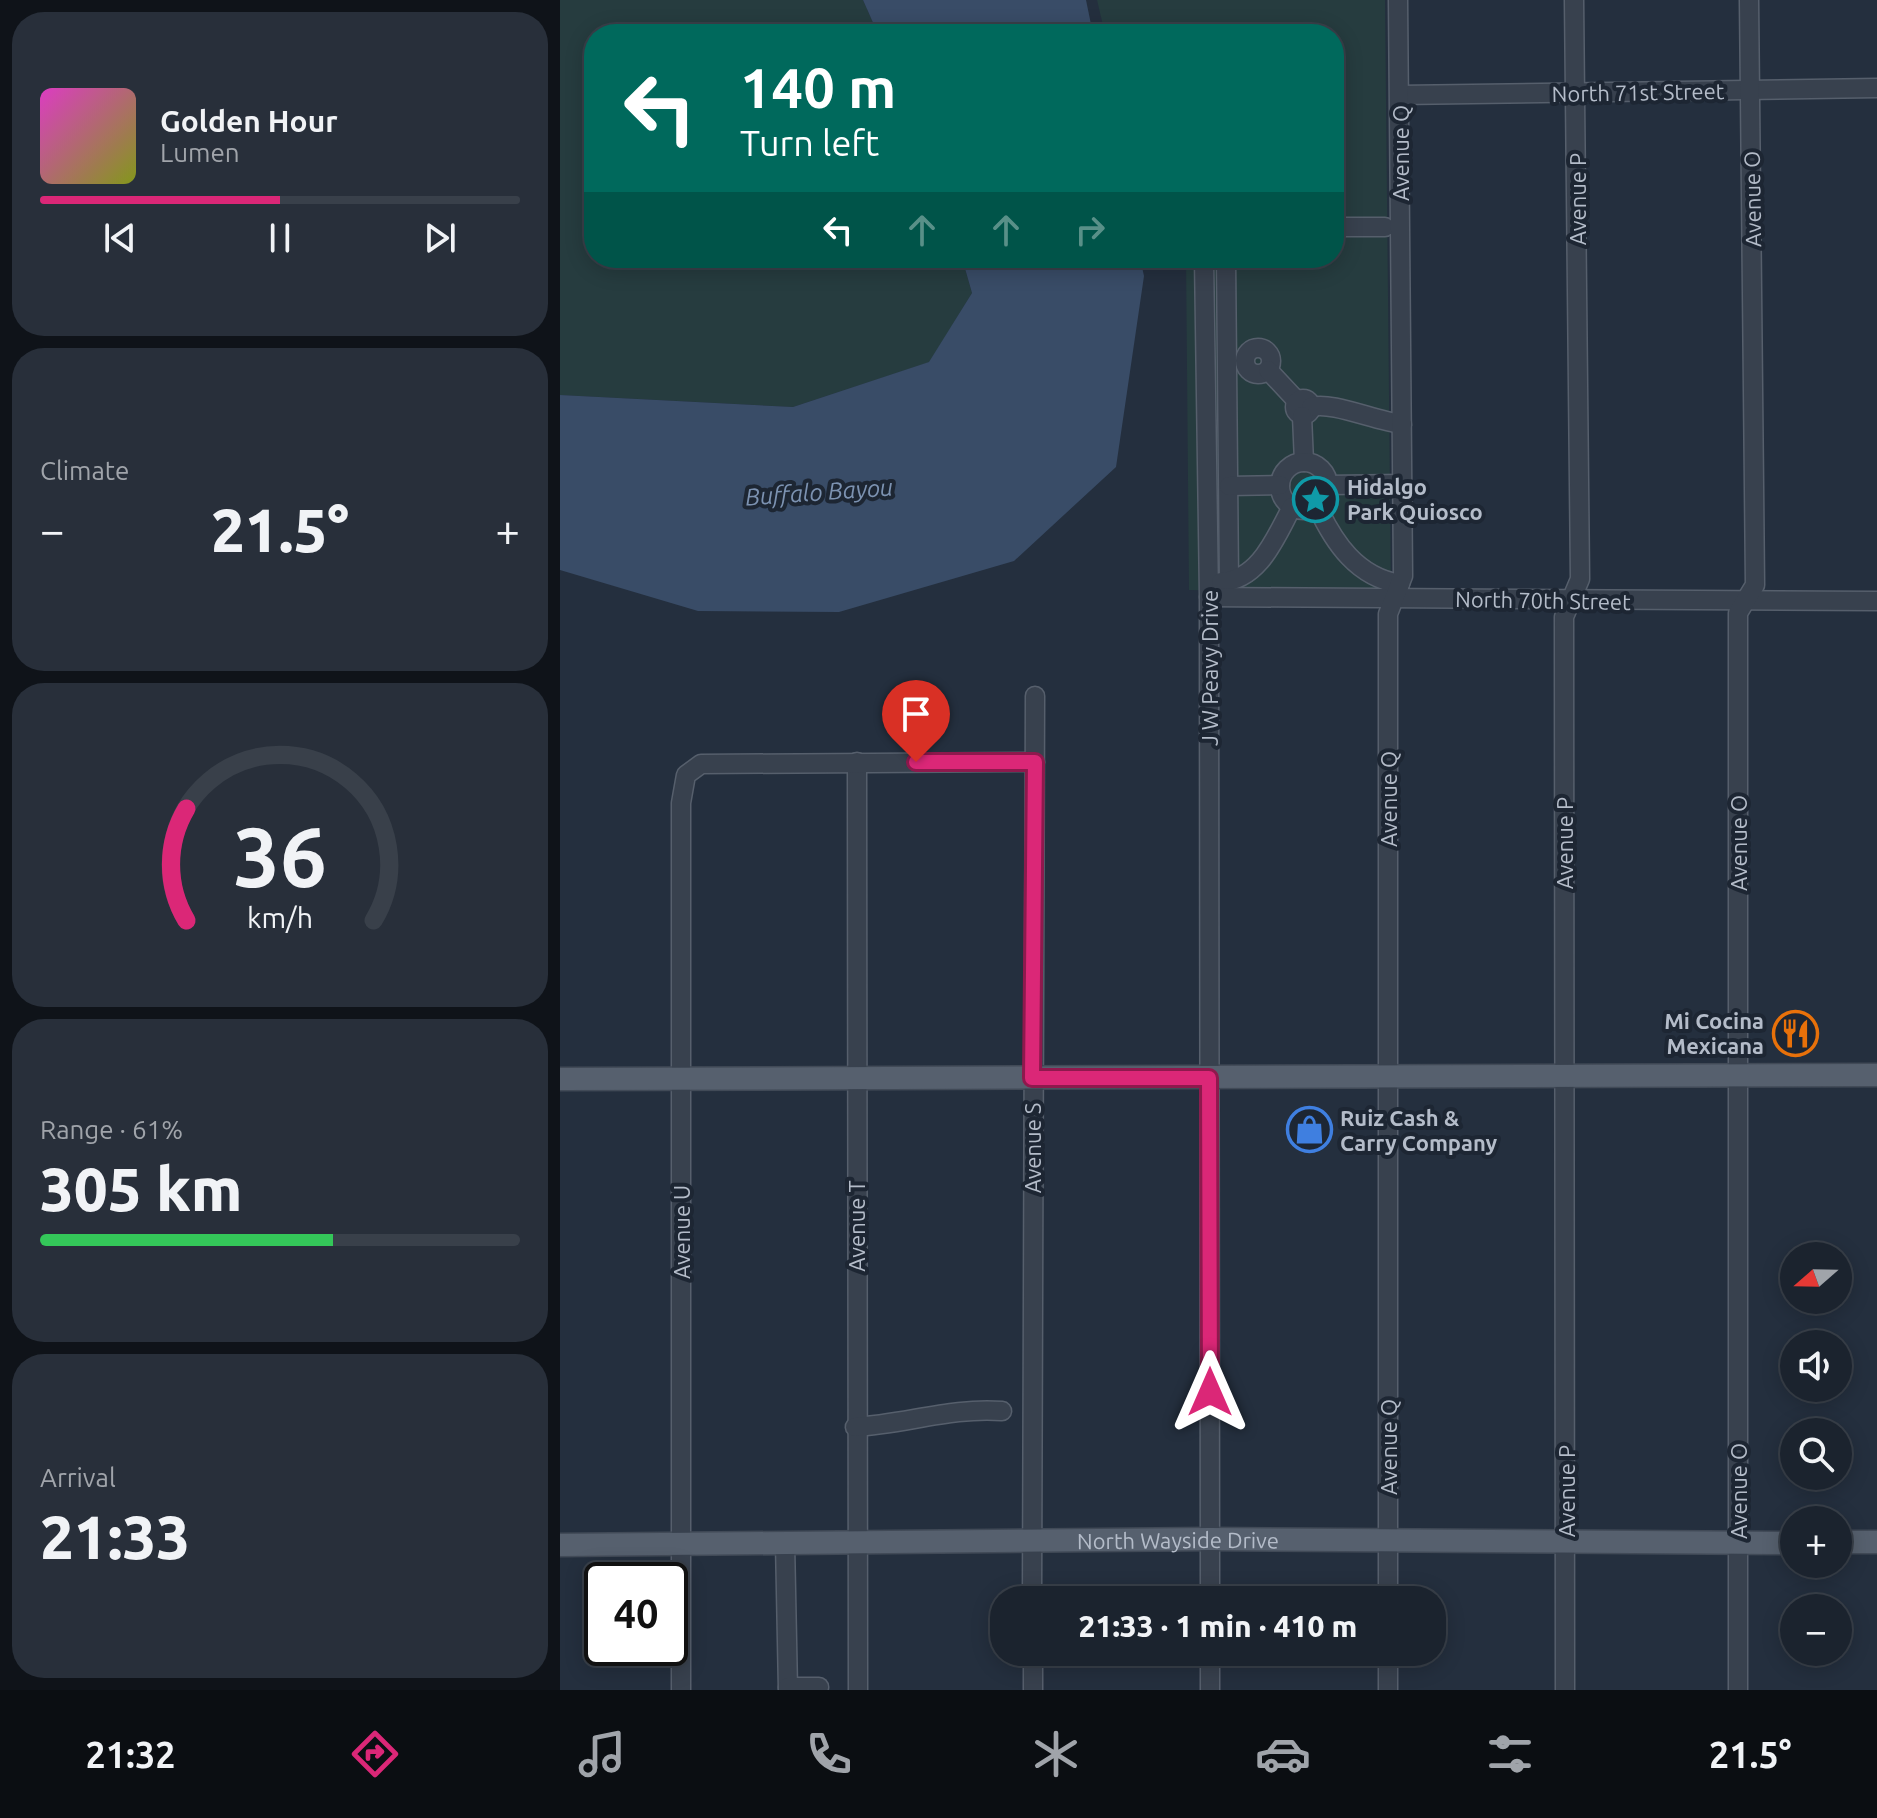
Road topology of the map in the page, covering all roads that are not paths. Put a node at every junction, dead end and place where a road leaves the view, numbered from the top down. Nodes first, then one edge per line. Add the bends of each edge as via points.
1 (1398, 0) edge
2 (1574, 0) edge
3 (1749, 0) edge
4 (1877, 88) edge
5 (1751, 90) junction
6 (1576, 93) junction
7 (1400, 95) junction
8 (1344, 227) edge
9 (1385, 227) dead end
10 (1204, 268) edge
11 (1226, 268) edge
12 (1268, 370) dead end
13 (1303, 408) junction
14 (1402, 424) junction
15 (1304, 462) junction
16 (1403, 484) junction
17 (1280, 485) junction
18 (1328, 485) junction
19 (1229, 486) junction
20 (1317, 506) junction
21 (1292, 507) junction
22 (1229, 581) junction
23 (1209, 590) junction
24 (1397, 591) junction
25 (1571, 601) junction
26 (1746, 601) junction
27 (1877, 601) edge
28 (1035, 696) dead end
29 (857, 762) junction
30 (1035, 762) junction
31 (857, 1075) junction
32 (1877, 1075) edge
33 (1739, 1077) junction
34 (1032, 1078) junction
35 (1209, 1078) junction
36 (1564, 1078) junction
37 (560, 1079) edge
38 (681, 1079) junction
39 (1387, 1079) junction
40 (1002, 1411) dead end
41 (855, 1427) junction
42 (1210, 1539) junction
43 (1032, 1541) junction
44 (1388, 1541) junction
45 (785, 1542) junction
46 (857, 1542) junction
47 (1852, 1542) edge
48 (1877, 1542) edge
49 (681, 1543) junction
50 (1566, 1543) junction
51 (1738, 1543) junction
52 (1780, 1543) edge
53 (560, 1545) edge
54 (1032, 1586) edge
55 (1210, 1586) edge
56 (1388, 1586) edge
57 (1033, 1666) edge
58 (1210, 1666) edge
59 (1388, 1666) edge
60 (819, 1687) dead end
61 (788, 1689) edge
62 (681, 1690) edge
63 (858, 1690) edge
64 (1033, 1690) edge
65 (1210, 1690) edge
66 (1388, 1690) edge
67 (1565, 1690) edge
68 (1738, 1690) edge

1 - 7 street, Avenue Q
2 - 6 street, Avenue P
3 - 5 street, Avenue O
4 - 5 street, North 71st Street
5 - 6 street, North 71st Street
5 - 26 street, Avenue O via 1755,585
6 - 7 street, North 71st Street
6 - 25 street, Avenue P via 1580,579
7 - 14 street, Avenue Q
8 - 9 street
10 - 23 street, J W Peavy Drive
11 - 19 street
12 - 13 street
13 - 14 street via 1331,404 1361,417
13 - 15 street
14 - 16 street, Avenue Q
15 - 17 street via 1286,470
15 - 18 street via 1322,470
16 - 18 street
16 - 24 street, Avenue Q via 1403,576
17 - 19 street
17 - 21 street
18 - 20 street
19 - 22 street
20 - 21 street
20 - 24 street via 1348,558
21 - 22 street via 1260,561
22 - 23 street
23 - 24 street, North 70th Street
23 - 35 street, J W Peavy Drive
24 - 25 street, North 70th Street
24 - 39 street, Avenue Q via 1388,614
25 - 26 street, North 70th Street
25 - 36 street, Avenue P via 1564,617
26 - 27 street, North 70th Street
26 - 33 street, Avenue O via 1738,613
28 - 30 street, Avenue S
29 - 30 street
29 - 31 street, Avenue T
29 - 38 street, Avenue U via 701,764 686,775 681,803
30 - 34 street, Avenue S
31 - 34 main road
31 - 38 main road
31 - 41 street, Avenue T
32 - 33 main road
33 - 36 main road
33 - 51 street, Avenue O
34 - 35 main road
34 - 43 street, Avenue S
35 - 39 main road
35 - 42 street, J W Peavy Drive
36 - 39 main road
36 - 50 street, Avenue P
37 - 38 main road
38 - 49 street, Avenue U
39 - 44 street, Avenue Q
40 - 41 street via 975,1408 896,1425
41 - 46 street, Avenue T
42 - 43 main road, North Wayside Drive
42 - 44 main road, North Wayside Drive
42 - 55 street, J W Peavy Drive
43 - 46 main road, North Wayside Drive
43 - 54 street, Avenue S
44 - 50 main road, North Wayside Drive
44 - 56 street, Avenue Q
45 - 46 main road, North Wayside Drive
45 - 49 main road, North Wayside Drive
45 - 61 street
46 - 63 street, Avenue T
47 - 48 main road
49 - 53 main road, North Wayside Drive
49 - 62 street, Avenue U
50 - 51 main road, North Wayside Drive
50 - 67 street, Avenue P
51 - 52 main road, North Wayside Drive
51 - 68 street, Avenue O
57 - 64 street
58 - 65 street
59 - 66 street
60 - 61 street

